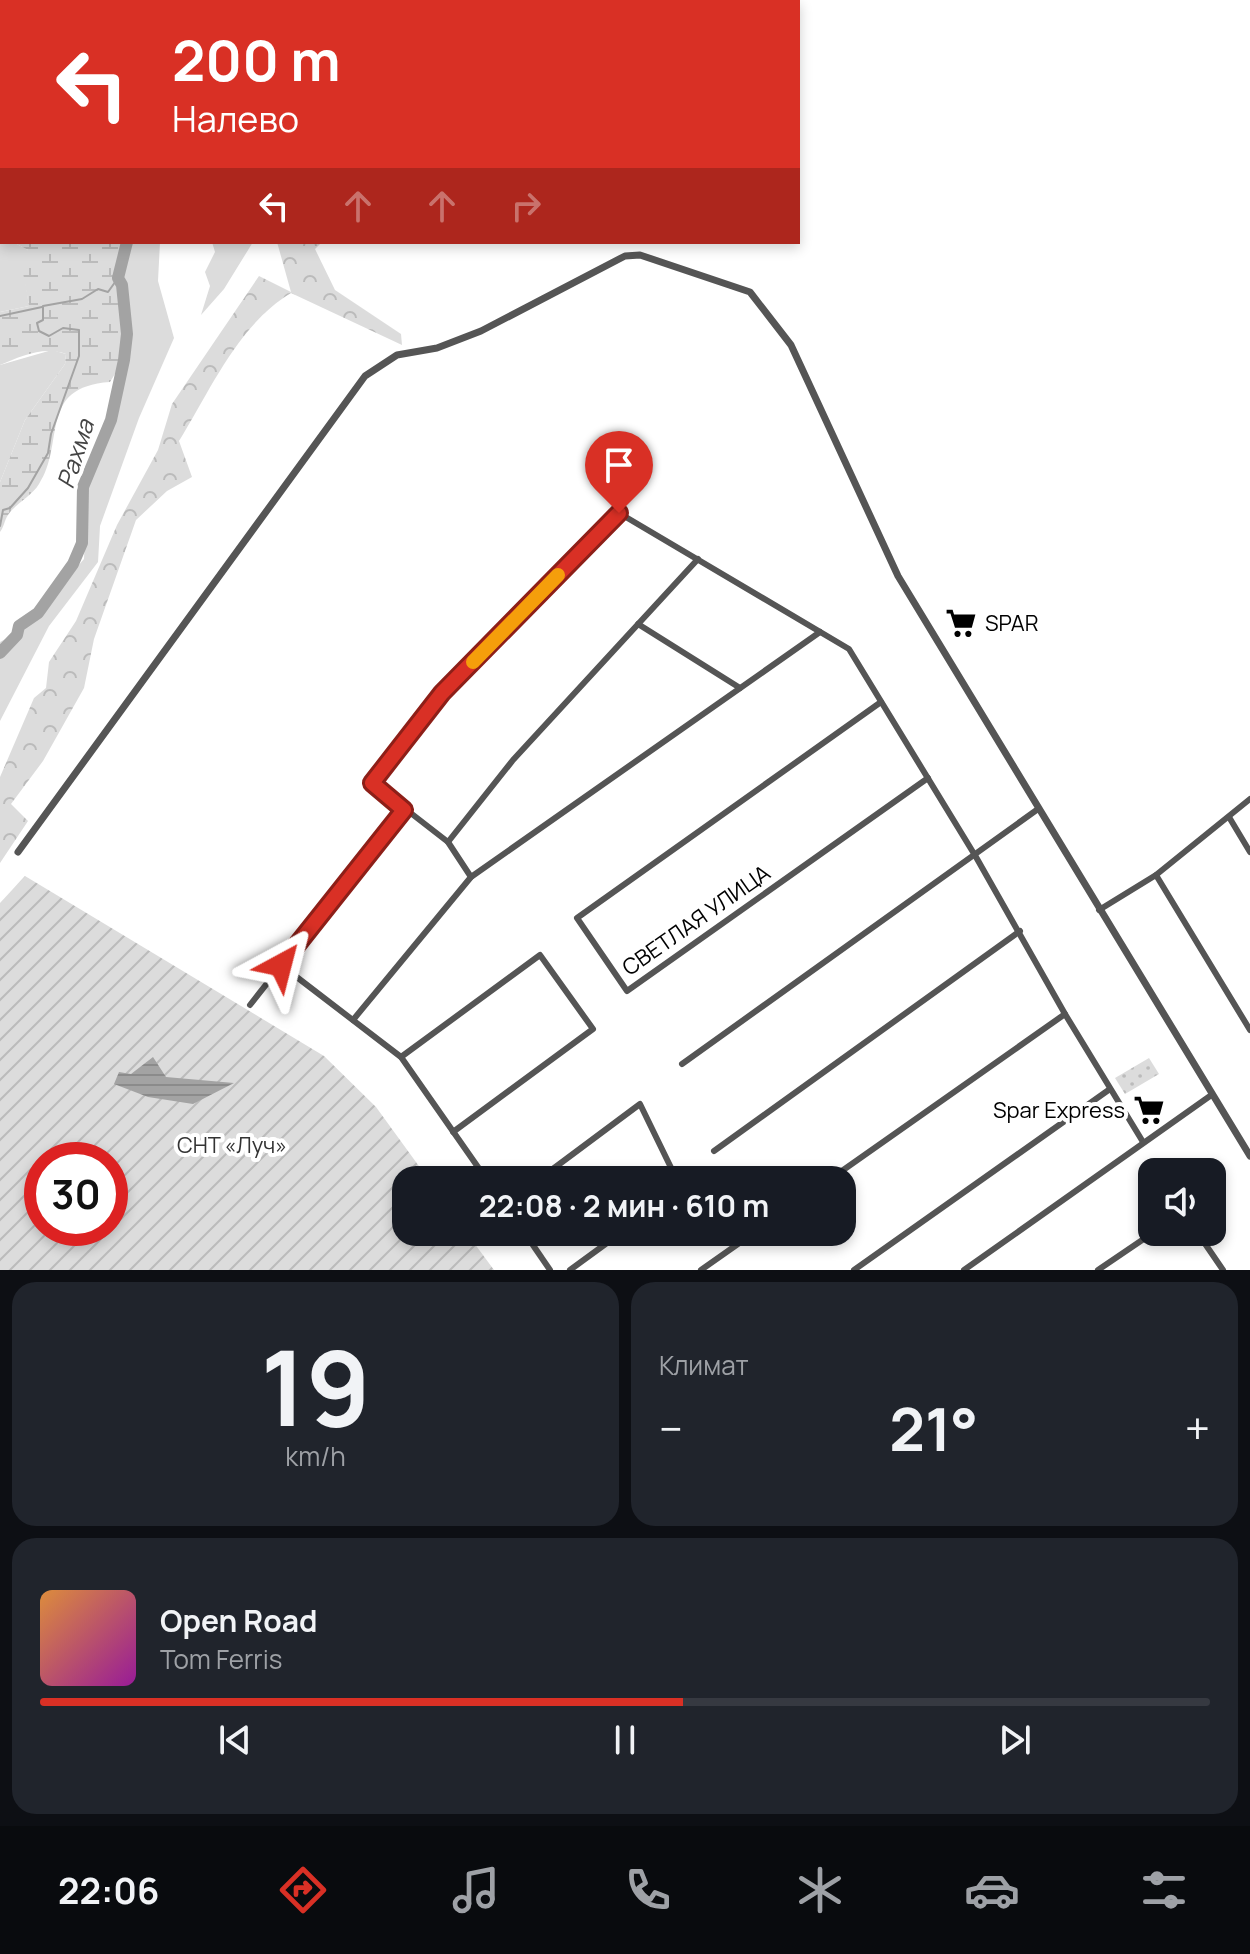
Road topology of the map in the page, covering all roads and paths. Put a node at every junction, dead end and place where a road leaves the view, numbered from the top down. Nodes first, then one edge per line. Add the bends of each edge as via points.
1 (698, 559) junction
2 (638, 624) junction
3 (820, 632) junction
4 (740, 688) junction
5 (881, 702) junction
6 (928, 778) junction
7 (1250, 799) edge
8 (1038, 809) junction
9 (404, 810) junction
10 (1229, 817) junction
11 (448, 842) junction
12 (18, 852) dead end
13 (1250, 852) edge
14 (976, 857) junction
15 (1156, 875) junction
16 (471, 877) junction
17 (1099, 910) junction
18 (1020, 931) junction
19 (281, 965) junction
20 (250, 1005) dead end
21 (1065, 1014) junction
22 (353, 1020) junction
23 (1250, 1030) edge
24 (401, 1057) junction
25 (682, 1064) dead end
26 (1110, 1089) junction
27 (1210, 1096) junction
28 (453, 1132) junction
29 (1143, 1142) junction
30 (714, 1151) dead end
31 (1250, 1156) edge
32 (477, 1166) edge
33 (557, 1166) edge
34 (670, 1166) edge
35 (849, 1166) edge
36 (1138, 1243) edge
37 (534, 1246) edge
38 (603, 1246) edge
39 (735, 1246) edge
40 (1207, 1246) edge
41 (550, 1270) edge
42 (570, 1270) edge
43 (701, 1270) edge
44 (854, 1270) edge
45 (964, 1270) edge
46 (1098, 1270) edge
47 (1223, 1270) edge

1 - 2 street
1 - 3 street
1 - 9 street via 619,513 442,693 372,783
2 - 4 street
2 - 11 street via 513,760
3 - 4 street
3 - 5 street via 849,649
4 - 16 street
5 - 6 street
5 - 6 street, СВЕТЛАЯ УЛИЦА via 577,918 627,991
6 - 14 street
7 - 10 street
8 - 12 street via 892,565 791,345 750,292 640,255 625,256 481,331 437,348 397,355 365,376
8 - 14 street
8 - 17 street
9 - 11 street
9 - 19 street
10 - 13 street
10 - 15 street
11 - 16 street
14 - 18 street
14 - 25 street
15 - 17 street
15 - 23 street
16 - 22 street
17 - 27 street
18 - 21 street
18 - 30 street
19 - 20 street
19 - 22 street
21 - 26 street
21 - 35 street
22 - 24 street
24 - 28 street
24 - 28 street via 540,955 593,1029
26 - 29 street
26 - 44 street
27 - 29 street
27 - 31 street
28 - 32 street
29 - 45 street
33 - 34 street via 640,1104
36 - 46 street
37 - 41 street
38 - 42 street
39 - 43 street
40 - 47 street

